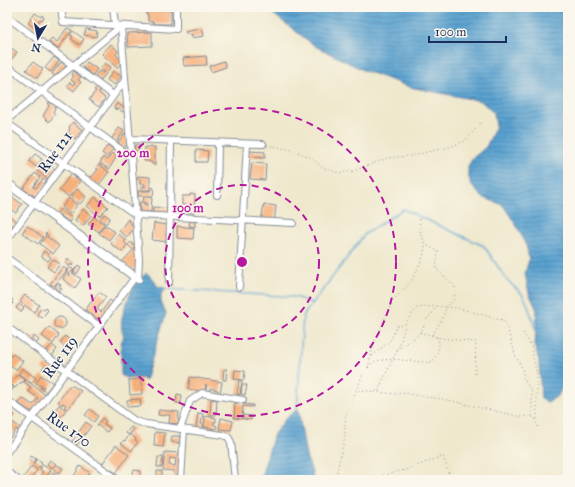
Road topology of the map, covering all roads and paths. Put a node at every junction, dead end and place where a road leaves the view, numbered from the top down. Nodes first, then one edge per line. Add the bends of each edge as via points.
1 (113, 7) edge
2 (176, 7) edge
3 (60, 8) edge
4 (7, 17) edge
5 (118, 25) junction
6 (7, 66) edge
7 (73, 66) junction
8 (125, 80) junction
9 (42, 91) junction
10 (113, 95) junction
11 (7, 120) edge
12 (482, 121) dead end
13 (7, 123) edge
14 (90, 127) junction
15 (130, 139) junction
16 (171, 141) junction
17 (218, 142) junction
18 (247, 144) junction
19 (263, 144) joint
20 (131, 157) junction
21 (63, 164) junction
22 (7, 183) edge
23 (217, 195) dead end
24 (34, 203) junction
25 (136, 215) junction
26 (171, 217) junction
27 (419, 217) dead end
28 (242, 220) junction
29 (293, 223) dead end
30 (7, 240) edge
31 (424, 243) junction
32 (7, 258) edge
33 (136, 278) junction
34 (169, 282) dead end
35 (239, 287) dead end
36 (436, 306) junction
37 (446, 307) junction
38 (405, 325) junction
39 (99, 326) junction
40 (7, 328) edge
41 (420, 332) junction
42 (523, 333) dead end
43 (432, 335) junction
44 (438, 337) junction
45 (397, 350) junction
46 (371, 356) junction
47 (393, 359) junction
48 (66, 371) junction
49 (363, 374) dead end
50 (475, 374) dead end
51 (359, 390) dead end
52 (378, 391) junction
53 (7, 400) edge
54 (243, 400) dead end
55 (532, 416) junction
56 (32, 418) junction
57 (537, 421) junction
58 (538, 427) dead end
59 (182, 429) junction
60 (7, 452) edge
61 (7, 472) edge
62 (116, 479) edge
63 (18, 480) edge
64 (181, 480) edge
65 (235, 480) edge
66 (335, 480) edge
67 (372, 480) edge
68 (451, 480) edge

1 - 5 street
2 - 5 street via 176,29
3 - 5 street via 63,22
4 - 7 street
5 - 7 street
5 - 8 street
6 - 9 street
7 - 9 street
7 - 10 street
8 - 10 street, Rue 121
8 - 15 street
9 - 11 street
9 - 14 street
10 - 14 street, Rue 121
12 - 19 path via 465,141 449,147 410,156 387,158 354,171 339,173 323,168 312,158 293,150
13 - 21 street
14 - 20 street
14 - 21 street, Rue 121
15 - 16 street
15 - 20 street
16 - 17 street
16 - 26 street
17 - 18 street
17 - 23 street
18 - 19 street
18 - 28 street
20 - 25 street
21 - 24 street, Rue 121
21 - 25 street
22 - 24 street
24 - 30 street, Rue 121
24 - 33 street
25 - 26 street
25 - 33 street via 139,259
26 - 28 street
26 - 34 street
27 - 31 path
28 - 29 street
28 - 35 street
31 - 37 path via 438,251 436,269 455,286 454,299
31 - 46 path via 422,260 411,282 393,300
32 - 39 street
33 - 39 street, Rue 119
36 - 37 path
36 - 38 path via 417,308
36 - 41 path
37 - 43 path via 442,320
37 - 55 path via 503,320 524,379 532,392
38 - 45 path
38 - 46 path via 398,326 390,341
39 - 48 street, Rue 119
40 - 48 street
41 - 43 path
41 - 45 path
42 - 57 path via 531,345 537,376
43 - 44 path
44 - 47 path via 440,342 432,362
44 - 50 path via 476,342
45 - 47 path
46 - 47 path via 368,368 377,362
47 - 52 path
48 - 56 street, Rue 119
48 - 59 street via 135,421
49 - 66 path via 345,418 345,436
51 - 52 path
52 - 55 path via 444,399 521,417
53 - 56 street, Rue 170
54 - 59 street via 202,393 190,401
55 - 57 path
56 - 60 street, Rue 119
56 - 62 street, Rue 170
57 - 58 path
59 - 64 street
59 - 65 street via 228,437 231,442
61 - 63 street
67 - 68 path via 442,456

